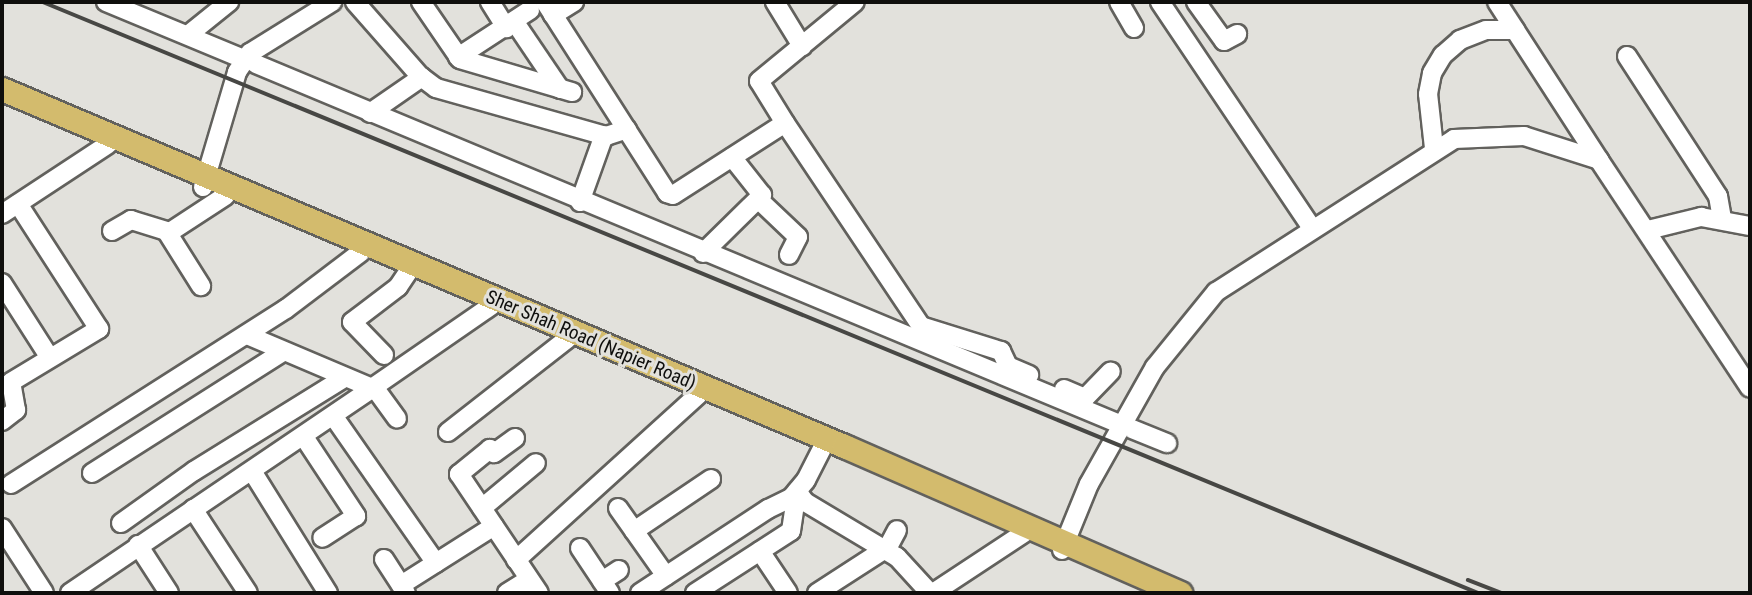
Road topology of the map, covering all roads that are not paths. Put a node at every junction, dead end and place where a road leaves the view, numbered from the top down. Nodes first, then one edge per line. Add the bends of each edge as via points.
1 (229, 2) edge
2 (332, 2) edge
3 (355, 2) edge
4 (421, 2) edge
5 (490, 2) edge
6 (574, 2) edge
7 (775, 2) edge
8 (855, 2) edge
9 (1119, 2) edge
10 (1194, 2) edge
11 (1497, 2) edge
12 (112, 3) edge
13 (1165, 8) edge
14 (542, 9) edge
15 (510, 25) junction
16 (1134, 28) dead end
17 (1515, 30) junction
18 (1237, 34) dead end
19 (188, 35) junction
20 (802, 46) junction
21 (1627, 56) dead end
22 (239, 57) dead end
23 (458, 57) junction
24 (256, 64) dead end
25 (422, 77) junction
26 (2, 89) edge
27 (2, 100) edge
28 (370, 113) junction
29 (785, 123) junction
30 (627, 129) junction
31 (604, 135) junction
32 (107, 145) junction
33 (1434, 148) junction
34 (732, 157) junction
35 (1599, 160) junction
36 (205, 181) junction
37 (225, 196) junction
38 (758, 199) junction
39 (580, 202) junction
40 (18, 204) junction
41 (2, 215) edge
42 (1723, 219) junction
43 (1750, 226) edge
44 (1312, 228) junction
45 (1648, 230) junction
46 (112, 231) dead end
47 (167, 232) junction
48 (361, 252) junction
49 (703, 253) junction
50 (789, 255) dead end
51 (408, 272) junction
52 (2, 283) edge
53 (201, 286) dead end
54 (491, 306) junction
55 (247, 335) junction
56 (568, 339) junction
57 (283, 352) junction
58 (384, 355) dead end
59 (50, 358) junction
60 (1111, 371) dead end
61 (344, 378) junction
62 (1748, 379) edge
63 (374, 387) junction
64 (699, 391) junction
65 (334, 417) junction
66 (397, 419) dead end
67 (2, 421) edge
68 (448, 432) dead end
69 (304, 437) junction
70 (515, 438) dead end
71 (1167, 443) dead end
72 (836, 449) junction
73 (536, 463) dead end
74 (252, 471) junction
75 (92, 473) dead end
76 (711, 479) dead end
77 (5, 482) edge
78 (797, 491) junction
79 (482, 508) junction
80 (618, 508) dead end
81 (193, 509) junction
82 (121, 523) dead end
83 (494, 526) junction
84 (2, 528) edge
85 (897, 530) dead end
86 (635, 531) junction
87 (1024, 533) junction
88 (322, 538) dead end
89 (138, 545) junction
90 (1063, 546) junction
91 (580, 548) dead end
92 (886, 549) junction
93 (705, 550) junction
94 (760, 551) junction
95 (384, 559) dead end
96 (516, 559) junction
97 (436, 563) junction
98 (619, 570) dead end
99 (666, 576) junction
100 (720, 576) junction
101 (534, 586) edge
102 (606, 587) edge
103 (404, 589) edge
104 (44, 593) edge
105 (70, 593) edge
106 (169, 593) edge
107 (248, 593) edge
108 (328, 593) edge
109 (507, 593) edge
110 (640, 593) edge
111 (695, 593) edge
112 (727, 593) edge
113 (789, 593) edge
114 (817, 593) edge
115 (931, 593) edge
116 (1155, 593) edge
117 (1180, 593) edge

1 - 19 street
2 - 36 street via 250,53 233,80
3 - 25 street
4 - 23 street
5 - 15 street
6 - 14 street
7 - 20 street
8 - 20 street
9 - 16 street
10 - 13 street
10 - 18 street via 1224,41
11 - 17 street
12 - 19 street
13 - 44 street
14 - 15 street
14 - 30 street
15 - 23 street
15 - 23 street via 566,91
17 - 33 street via 1486,30 1460,40 1443,55 1432,73 1428,94
17 - 35 street
19 - 22 street
20 - 29 street via 759,80
21 - 42 street via 1718,196
24 - 28 street
25 - 28 street
25 - 31 street via 436,88
26 - 36 main road, Sher Shah Road (Napier Road)
27 - 32 main road, Sher Shah Road (Napier Road)
28 - 39 street
29 - 34 street
29 - 60 street via 921,326 1001,351 1008,366 1085,398
30 - 31 street via 615,136
30 - 34 street via 667,193 673,195
31 - 39 street
32 - 36 main road, Sher Shah Road (Napier Road)
32 - 40 street
33 - 35 street via 1454,139 1524,136
33 - 44 street
34 - 38 street via 762,195
35 - 45 street
36 - 37 main road, Sher Shah Road (Napier Road)
36 - 64 main road, Sher Shah Road (Napier Road)
37 - 47 street
37 - 48 main road, Sher Shah Road (Napier Road)
38 - 49 street
38 - 50 street via 798,237
39 - 49 street
40 - 41 street
40 - 59 street via 99,329
42 - 43 street
42 - 45 street via 1683,219
44 - 90 street via 1216,292 1184,326 1115,434
45 - 62 street
46 - 47 street via 131,220
47 - 53 street
48 - 51 main road, Sher Shah Road (Napier Road)
48 - 55 street via 352,263
49 - 71 street
51 - 54 main road, Sher Shah Road (Napier Road)
51 - 58 street via 398,287 352,322
52 - 59 street
54 - 56 main road, Sher Shah Road (Napier Road)
54 - 63 street
55 - 57 street
55 - 77 street
56 - 64 main road, Sher Shah Road (Napier Road)
56 - 68 street
57 - 61 street
57 - 75 street
59 - 67 street via 11,382 16,410
61 - 63 street
61 - 82 street via 205,464
63 - 65 street
63 - 66 street
64 - 72 main road, Sher Shah Road (Napier Road)
64 - 96 street
65 - 69 street
65 - 97 street
69 - 74 street
69 - 88 street via 356,516
70 - 79 street via 494,453 490,449 459,474
72 - 78 street
72 - 87 main road, Sher Shah Road (Napier Road)
72 - 90 main road, Sher Shah Road (Napier Road)
73 - 79 street
74 - 81 street
74 - 108 street
76 - 86 street
78 - 92 street via 805,502
78 - 93 street
78 - 94 street via 791,531
79 - 83 street
80 - 86 street
81 - 89 street
81 - 107 street
83 - 96 street
83 - 97 street
84 - 104 street
85 - 92 street
86 - 99 street
87 - 90 main road, Sher Shah Road (Napier Road)
87 - 115 street
89 - 105 street
89 - 106 street
90 - 116 main road, Sher Shah Road (Napier Road)
90 - 117 main road, Sher Shah Road (Napier Road)
91 - 102 street
92 - 114 street
92 - 115 street via 914,571
93 - 99 street
93 - 100 street
94 - 100 street
94 - 113 street
95 - 103 street
96 - 101 street
97 - 103 street
98 - 102 street
99 - 110 street
100 - 111 street
100 - 112 street
101 - 109 street

